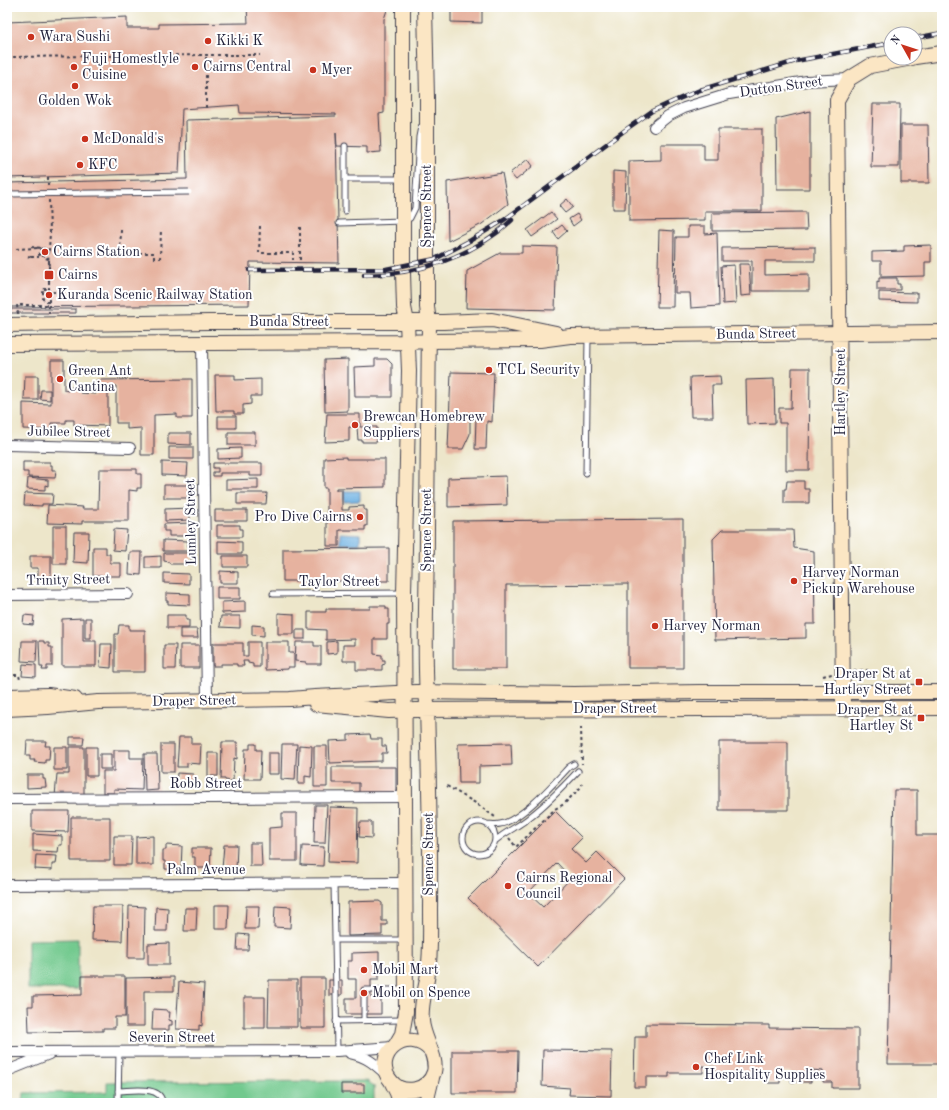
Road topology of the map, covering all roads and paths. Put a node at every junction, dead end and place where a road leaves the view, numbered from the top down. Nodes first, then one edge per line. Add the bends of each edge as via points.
1 (403, 7) edge
2 (425, 7) edge
3 (942, 53) edge
4 (206, 55) junction
5 (260, 55) dead end
6 (923, 56) edge
7 (7, 57) edge
8 (883, 64) edge
9 (849, 79) junction
10 (427, 98) junction
11 (206, 108) dead end
12 (654, 127) dead end
13 (344, 146) dead end
14 (48, 177) dead end
15 (404, 178) junction
16 (345, 179) junction
17 (189, 192) dead end
18 (7, 194) edge
19 (345, 211) dead end
20 (404, 221) junction
21 (339, 223) dead end
22 (300, 224) dead end
23 (260, 226) dead end
24 (161, 229) dead end
25 (121, 230) dead end
26 (31, 247) dead end
27 (37, 248) junction
28 (42, 248) junction
29 (16, 249) dead end
30 (46, 252) junction
31 (29, 257) dead end
32 (49, 257) junction
33 (154, 259) dead end
34 (160, 259) dead end
35 (293, 260) dead end
36 (300, 260) dead end
37 (49, 290) junction
38 (54, 292) dead end
39 (49, 304) junction
40 (19, 305) dead end
41 (49, 309) dead end
42 (407, 322) junction
43 (429, 322) junction
44 (7, 325) edge
45 (942, 332) edge
46 (840, 333) junction
47 (588, 335) junction
48 (570, 336) junction
49 (429, 341) junction
50 (408, 342) junction
51 (7, 344) edge
52 (202, 344) junction
53 (7, 445) edge
54 (130, 448) dead end
55 (586, 472) dead end
56 (128, 594) dead end
57 (273, 594) dead end
58 (404, 594) junction
59 (7, 595) edge
60 (14, 675) dead end
61 (20, 680) dead end
62 (427, 692) junction
63 (843, 692) junction
64 (942, 692) edge
65 (405, 693) junction
66 (7, 696) edge
67 (290, 699) junction
68 (207, 700) junction
69 (98, 702) junction
70 (843, 708) junction
71 (942, 708) edge
72 (7, 709) edge
73 (405, 710) junction
74 (428, 710) junction
75 (581, 727) dead end
76 (574, 764) dead end
77 (580, 769) joint
78 (582, 784) dead end
79 (447, 786) dead end
80 (406, 797) junction
81 (7, 799) edge
82 (496, 818) dead end
83 (487, 824) junction
84 (508, 836) dead end
85 (495, 841) junction
86 (334, 883) junction
87 (405, 883) junction
88 (7, 885) edge
89 (335, 940) junction
90 (406, 940) junction
91 (406, 990) junction
92 (364, 1020) junction
93 (405, 1020) junction
94 (336, 1021) junction
95 (394, 1046) junction
96 (337, 1051) junction
97 (7, 1052) edge
98 (53, 1052) junction
99 (119, 1052) junction
100 (431, 1052) junction
101 (7, 1071) edge
102 (434, 1072) junction
103 (388, 1076) junction
104 (429, 1088) junction
105 (118, 1091) junction
106 (118, 1103) edge
107 (162, 1103) edge
108 (400, 1103) edge
109 (426, 1103) edge
110 (434, 1103) edge

1 - 15 street, Spence Street
2 - 10 street, Spence Street
3 - 6 street, Dutton Street
4 - 5 path
4 - 7 path
4 - 11 path
8 - 9 street, Dutton Street via 870,66
9 - 12 street, Dutton Street via 807,81 723,96 684,108
9 - 46 street, Hartley Street via 837,100
10 - 20 lane via 419,137 415,208 410,218
10 - 43 street, Spence Street
13 - 16 lane
14 - 30 path via 50,232 49,250
15 - 16 lane
15 - 20 street, Spence Street
16 - 19 lane
17 - 18 lane, bridge
20 - 21 lane
20 - 42 street, Spence Street via 404,307
22 - 36 path
23 - 35 path via 259,254 293,253
24 - 34 path
25 - 33 path via 120,253 154,253
26 - 27 path
27 - 28 path
27 - 29 path
28 - 30 path
28 - 32 path via 39,256
30 - 32 path
31 - 32 path
32 - 37 path, bridge
37 - 38 path
37 - 39 path
37 - 39 path via 43,289 44,300
39 - 40 path
39 - 41 path
42 - 43 street, Bunda Street
42 - 44 street, Bunda Street
42 - 50 street, Spence Street
43 - 48 street, Bunda Street via 492,320
43 - 49 street, Spence Street
45 - 46 street, Bunda Street
46 - 47 street, Bunda Street
46 - 63 street, Hartley Street
47 - 48 street, Bunda Street
47 - 55 lane
48 - 49 street, Bunda Street via 527,340
49 - 50 street, Bunda Street
49 - 62 street, Spence Street
50 - 52 street, Bunda Street
50 - 58 street, Spence Street
51 - 52 street, Bunda Street
52 - 68 street, Lumley Street
53 - 54 street, Jubilee Street
56 - 59 street, Trinity Street
57 - 58 lane, Taylor Street
58 - 65 street, Spence Street
60 - 61 path via 19,675
62 - 63 street, Draper Street
62 - 65 street, Draper Street
62 - 74 street, Spence Street
63 - 64 street, Draper Street
63 - 70 street, Hartley Street
65 - 67 street, Draper Street
65 - 73 street, Spence Street
66 - 69 street, Draper Street via 48,695
67 - 68 street, Draper Street
67 - 73 street, Draper Street via 389,711
68 - 69 street, Draper Street
69 - 72 street, Draper Street
70 - 71 street, Draper Street
70 - 74 street, Draper Street
73 - 74 street, Draper Street
73 - 80 street, Spence Street
74 - 100 street, Spence Street via 429,963 422,1018
75 - 77 path
76 - 83 lane via 518,816 499,825
77 - 85 lane via 522,824 502,834
78 - 84 path via 564,804 516,847
79 - 82 path
80 - 81 street, Robb Street
80 - 87 street, Spence Street
83 - 85 lane via 494,831
83 - 85 lane via 477,822 468,826 463,836 466,847 480,855 491,850
86 - 87 street, Palm Avenue
86 - 88 street, Palm Avenue
86 - 89 lane
87 - 90 street, Spence Street
89 - 90 lane
89 - 94 lane
90 - 91 street, Spence Street
91 - 92 lane via 364,990
91 - 93 street, Spence Street
92 - 93 lane
92 - 94 lane
93 - 95 street, Spence Street via 401,1037
94 - 96 lane
95 - 96 street, Severin Street
95 - 100 street via 414,1041 422,1043
95 - 103 street, Spence Street via 386,1060
96 - 99 street, Severin Street
96 - 103 street, Severin Street via 365,1057
97 - 98 street, Severin Street
98 - 99 street, Severin Street
98 - 101 street
99 - 105 lane
100 - 102 street, Spence Street via 435,1063
102 - 103 street via 425,1085 413,1090 397,1087
102 - 104 street, Spence Street
103 - 108 street, Spence Street
104 - 109 street, Spence Street
104 - 110 street
105 - 106 lane
105 - 107 lane via 153,1091 160,1094

